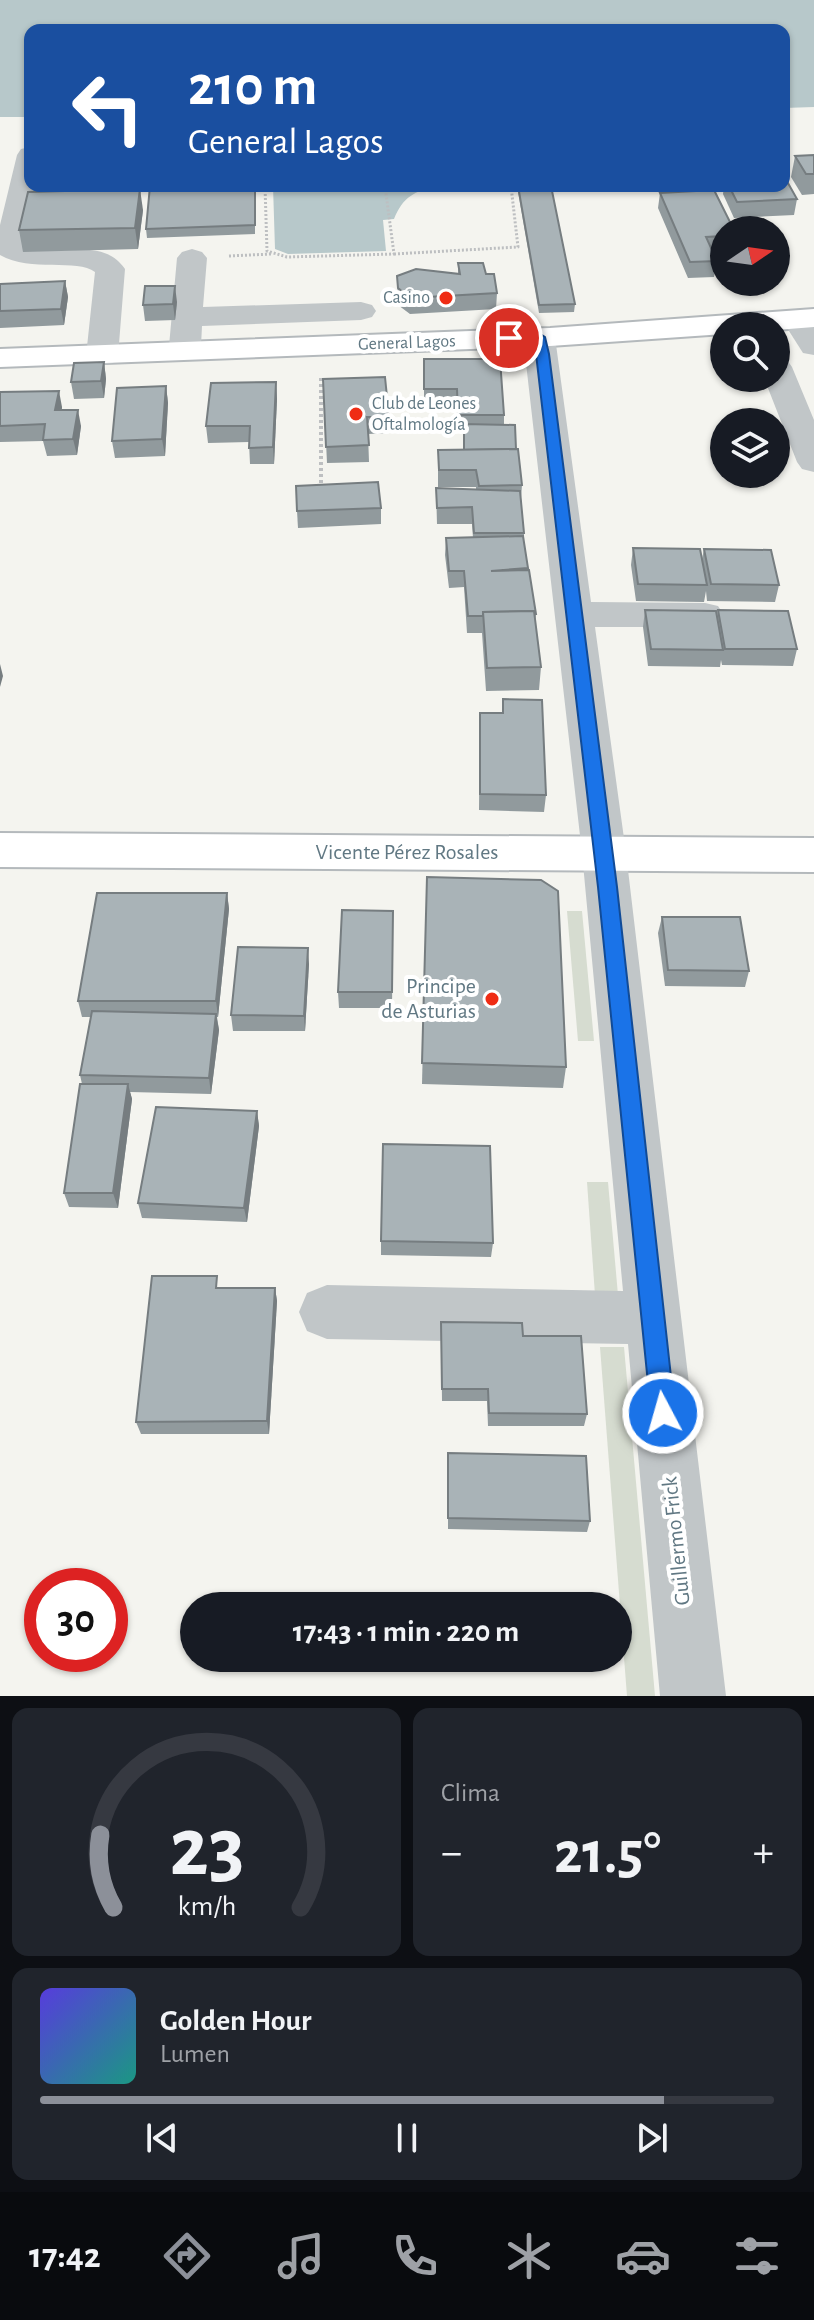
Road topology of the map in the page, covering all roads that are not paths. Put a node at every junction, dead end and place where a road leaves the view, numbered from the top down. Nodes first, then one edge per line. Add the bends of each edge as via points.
1 (24, 182) edge
2 (192, 258) road end
3 (361, 311) dead end
4 (188, 317) junction
5 (806, 319) edge
6 (710, 328) edge
7 (539, 337) junction
8 (814, 346) edge
9 (184, 352) junction
10 (102, 356) junction
11 (0, 358) edge
12 (786, 392) edge
13 (814, 462) edge
14 (575, 614) junction
15 (732, 616) edge
16 (0, 850) edge
17 (604, 853) junction
18 (814, 855) edge
19 (327, 1312) dead end
20 (653, 1318) junction
21 (693, 1696) edge

1 - 10 street via 9,248 29,258 92,258 110,269
2 - 4 street
3 - 4 street
4 - 9 street
5 - 8 street
6 - 7 main road, General Lagos
7 - 9 main road, General Lagos
7 - 14 street, Guillermo Frick
9 - 10 main road, General Lagos
10 - 11 main road, General Lagos
12 - 13 street
14 - 15 street
14 - 17 street, Guillermo Frick
16 - 17 main road, Vicente Pérez Rosales
17 - 18 main road, Vicente Pérez Rosales
17 - 20 street, Guillermo Frick
19 - 20 street
20 - 21 street, Guillermo Frick

